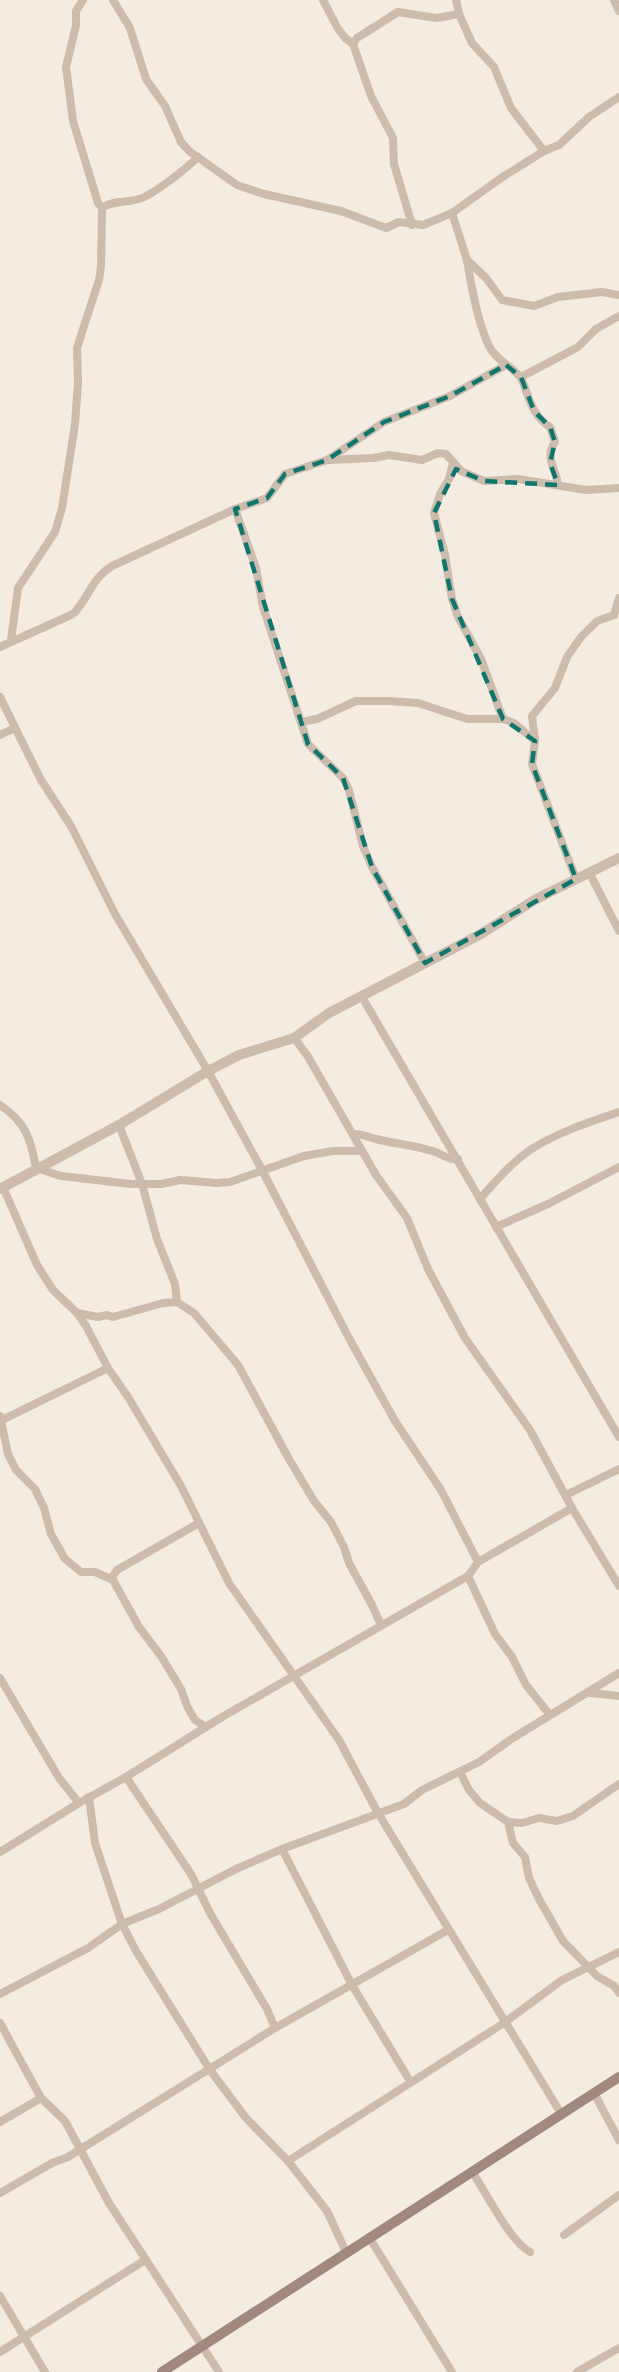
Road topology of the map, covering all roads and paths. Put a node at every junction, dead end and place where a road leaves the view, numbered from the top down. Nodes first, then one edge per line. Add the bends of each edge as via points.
1 (83, 0) edge
2 (113, 0) edge
3 (324, 0) edge
4 (456, 0) edge
5 (614, 0) edge
6 (619, 11) edge
7 (459, 14) junction
8 (352, 44) junction
9 (619, 97) edge
10 (544, 151) junction
11 (198, 157) junction
12 (102, 208) junction
13 (452, 213) junction
14 (412, 225) junction
15 (467, 260) junction
16 (619, 295) edge
17 (619, 316) edge
18 (506, 365) junction
19 (521, 377) junction
20 (327, 460) junction
21 (453, 463) junction
22 (558, 485) junction
23 (619, 488) edge
24 (235, 509) junction
25 (619, 598) edge
26 (616, 618) edge
27 (11, 640) junction
28 (0, 647) edge
29 (0, 696) edge
30 (503, 719) junction
31 (301, 722) junction
32 (15, 728) junction
33 (0, 735) edge
34 (535, 741) junction
35 (619, 858) edge
36 (589, 872) junction
37 (576, 879) junction
38 (619, 930) edge
39 (425, 963) junction
40 (362, 997) junction
41 (294, 1038) junction
42 (208, 1071) junction
43 (0, 1105) edge
44 (619, 1112) edge
45 (119, 1125) junction
46 (354, 1134) junction
47 (362, 1151) junction
48 (458, 1159) junction
49 (619, 1167) edge
50 (36, 1168) junction
51 (262, 1170) junction
52 (142, 1184) junction
53 (1, 1188) edge
54 (480, 1199) junction
55 (496, 1227) junction
56 (177, 1302) junction
57 (77, 1313) junction
58 (108, 1368) junction
59 (0, 1419) edge
60 (619, 1437) edge
61 (619, 1469) edge
62 (566, 1495) junction
63 (572, 1508) junction
64 (199, 1523) junction
65 (478, 1562) junction
66 (468, 1576) junction
67 (113, 1580) junction
68 (619, 1586) edge
69 (381, 1625) junction
70 (619, 1673) edge
71 (294, 1676) junction
72 (0, 1678) edge
73 (589, 1693) junction
74 (619, 1696) edge
75 (550, 1715) junction
76 (206, 1727) junction
77 (460, 1772) junction
78 (126, 1777) junction
79 (619, 1784) edge
80 (89, 1797) junction
81 (79, 1803) junction
82 (378, 1813) junction
83 (508, 1822) junction
84 (282, 1849) junction
85 (0, 1852) edge
86 (198, 1890) junction
87 (122, 1924) junction
88 (448, 1930) junction
89 (619, 1952) edge
90 (590, 1967) junction
91 (352, 1985) junction
92 (619, 1993) edge
93 (0, 1994) edge
94 (0, 2023) edge
95 (504, 2023) junction
96 (275, 2028) junction
97 (210, 2070) junction
98 (619, 2077) edge
99 (410, 2081) junction
100 (594, 2093) junction
101 (41, 2098) junction
102 (562, 2115) junction
103 (0, 2122) edge
104 (619, 2140) edge
105 (78, 2149) junction
106 (288, 2161) junction
107 (473, 2173) junction
108 (0, 2193) edge
109 (618, 2200) edge
110 (564, 2235) dead end
111 (369, 2237) junction
112 (346, 2252) junction
113 (530, 2252) dead end
114 (145, 2260) junction
115 (0, 2296) edge
116 (24, 2338) junction
117 (203, 2345) junction
118 (619, 2348) edge
119 (0, 2352) edge
120 (45, 2372) edge
121 (162, 2372) edge
122 (219, 2372) edge
123 (452, 2372) edge
124 (577, 2372) edge

1 - 12 street via 76,11 66,67 73,121
2 - 11 street via 130,28 146,79 165,106 181,142
3 - 8 street via 337,27
4 - 7 street
5 - 6 street
7 - 8 street via 436,18 398,12
7 - 10 street via 475,48 494,67 511,108
8 - 14 street via 370,96 393,138 394,164
9 - 10 street via 589,117 559,145
10 - 13 street
11 - 12 street via 140,199
11 - 14 street via 237,185 264,194 341,211 386,228 399,222
12 - 27 street via 100,273 77,348 75,424 62,508 55,532 18,588
13 - 14 street via 423,225
13 - 15 street
15 - 16 street via 502,300 523,306 589,293
15 - 18 street via 489,347
17 - 19 street via 596,329 578,347
18 - 19 street
18 - 20 street via 450,396 384,422
19 - 22 street via 534,411 549,427 555,442 550,449 550,463
20 - 21 street via 389,455 422,460 438,453 446,454
20 - 24 street via 285,474 267,498
21 - 22 street via 484,481 518,479
21 - 30 street via 434,513 452,599
22 - 23 street via 586,490
24 - 27 street via 100,573 73,614
24 - 31 street
25 - 26 street
26 - 34 street via 597,621 567,657 555,688 532,716
27 - 28 street
29 - 32 street
30 - 31 street via 467,719 418,703 356,700
30 - 34 street via 526,731
31 - 39 street via 308,744 343,778 372,867
32 - 33 street
32 - 42 street via 115,914
34 - 37 street via 532,764
35 - 36 street
36 - 37 street
36 - 38 street
37 - 39 street
39 - 40 street
40 - 41 street via 329,1013
40 - 48 street
41 - 42 street via 239,1055
41 - 46 street
42 - 45 street
42 - 51 street
43 - 50 street via 14,1114 31,1139
44 - 54 street via 531,1150 514,1162
45 - 50 street
45 - 52 street
46 - 47 street
46 - 48 street
47 - 51 street via 304,1156
47 - 62 street via 407,1218 428,1269 465,1338 531,1430
48 - 54 street
49 - 55 street
50 - 52 street via 61,1176
50 - 53 street
51 - 52 street via 224,1183 180,1180
51 - 65 street via 350,1340 395,1421 441,1490
52 - 56 street via 157,1239 176,1284
53 - 57 street via 37,1265 53,1290
54 - 55 street
55 - 60 street
56 - 57 street via 113,1317
56 - 69 street via 195,1313 237,1365 314,1501 331,1522
57 - 58 street
58 - 59 street
58 - 64 street via 181,1486
59 - 67 street via 8,1454 16,1470 35,1489 51,1534 65,1559 81,1572 95,1572
61 - 62 street
62 - 63 street
63 - 65 street
63 - 68 street
64 - 67 street via 117,1570
64 - 71 street via 229,1583
65 - 66 street
66 - 69 street
66 - 75 street via 495,1634 526,1685
67 - 76 street via 181,1689 195,1720
69 - 71 street
70 - 73 street
71 - 76 street
71 - 82 street via 339,1740
72 - 81 street via 59,1778
73 - 74 street
73 - 75 street
75 - 77 street
76 - 78 street
77 - 82 street via 430,1785 404,1804
77 - 83 street via 480,1803
78 - 80 street
78 - 86 street
79 - 83 street via 573,1816 557,1821 539,1818
80 - 81 street
80 - 87 street via 95,1843
81 - 85 street
82 - 84 street
82 - 88 street
83 - 90 street via 513,1843 525,1857 539,1899 564,1941
84 - 86 street
84 - 91 street
86 - 87 street
86 - 96 street
87 - 93 street via 88,1948
87 - 97 street
88 - 91 street
88 - 95 street
89 - 90 street
90 - 92 street
90 - 95 street via 562,1980
91 - 96 street
91 - 99 street
94 - 101 street
95 - 99 street
95 - 102 street
96 - 97 street
97 - 105 street
97 - 106 street via 246,2118
98 - 100 main road
99 - 106 street
100 - 102 main road
100 - 104 street
101 - 103 street
101 - 105 street via 65,2121
102 - 107 main road
105 - 108 street
105 - 114 street
106 - 112 street via 327,2211
107 - 111 main road
107 - 113 street via 508,2228
109 - 110 street
111 - 112 main road
111 - 123 street
112 - 117 main road
114 - 116 street
114 - 117 street
115 - 116 street
116 - 119 street
116 - 120 street
117 - 121 main road
117 - 122 street
118 - 124 street

